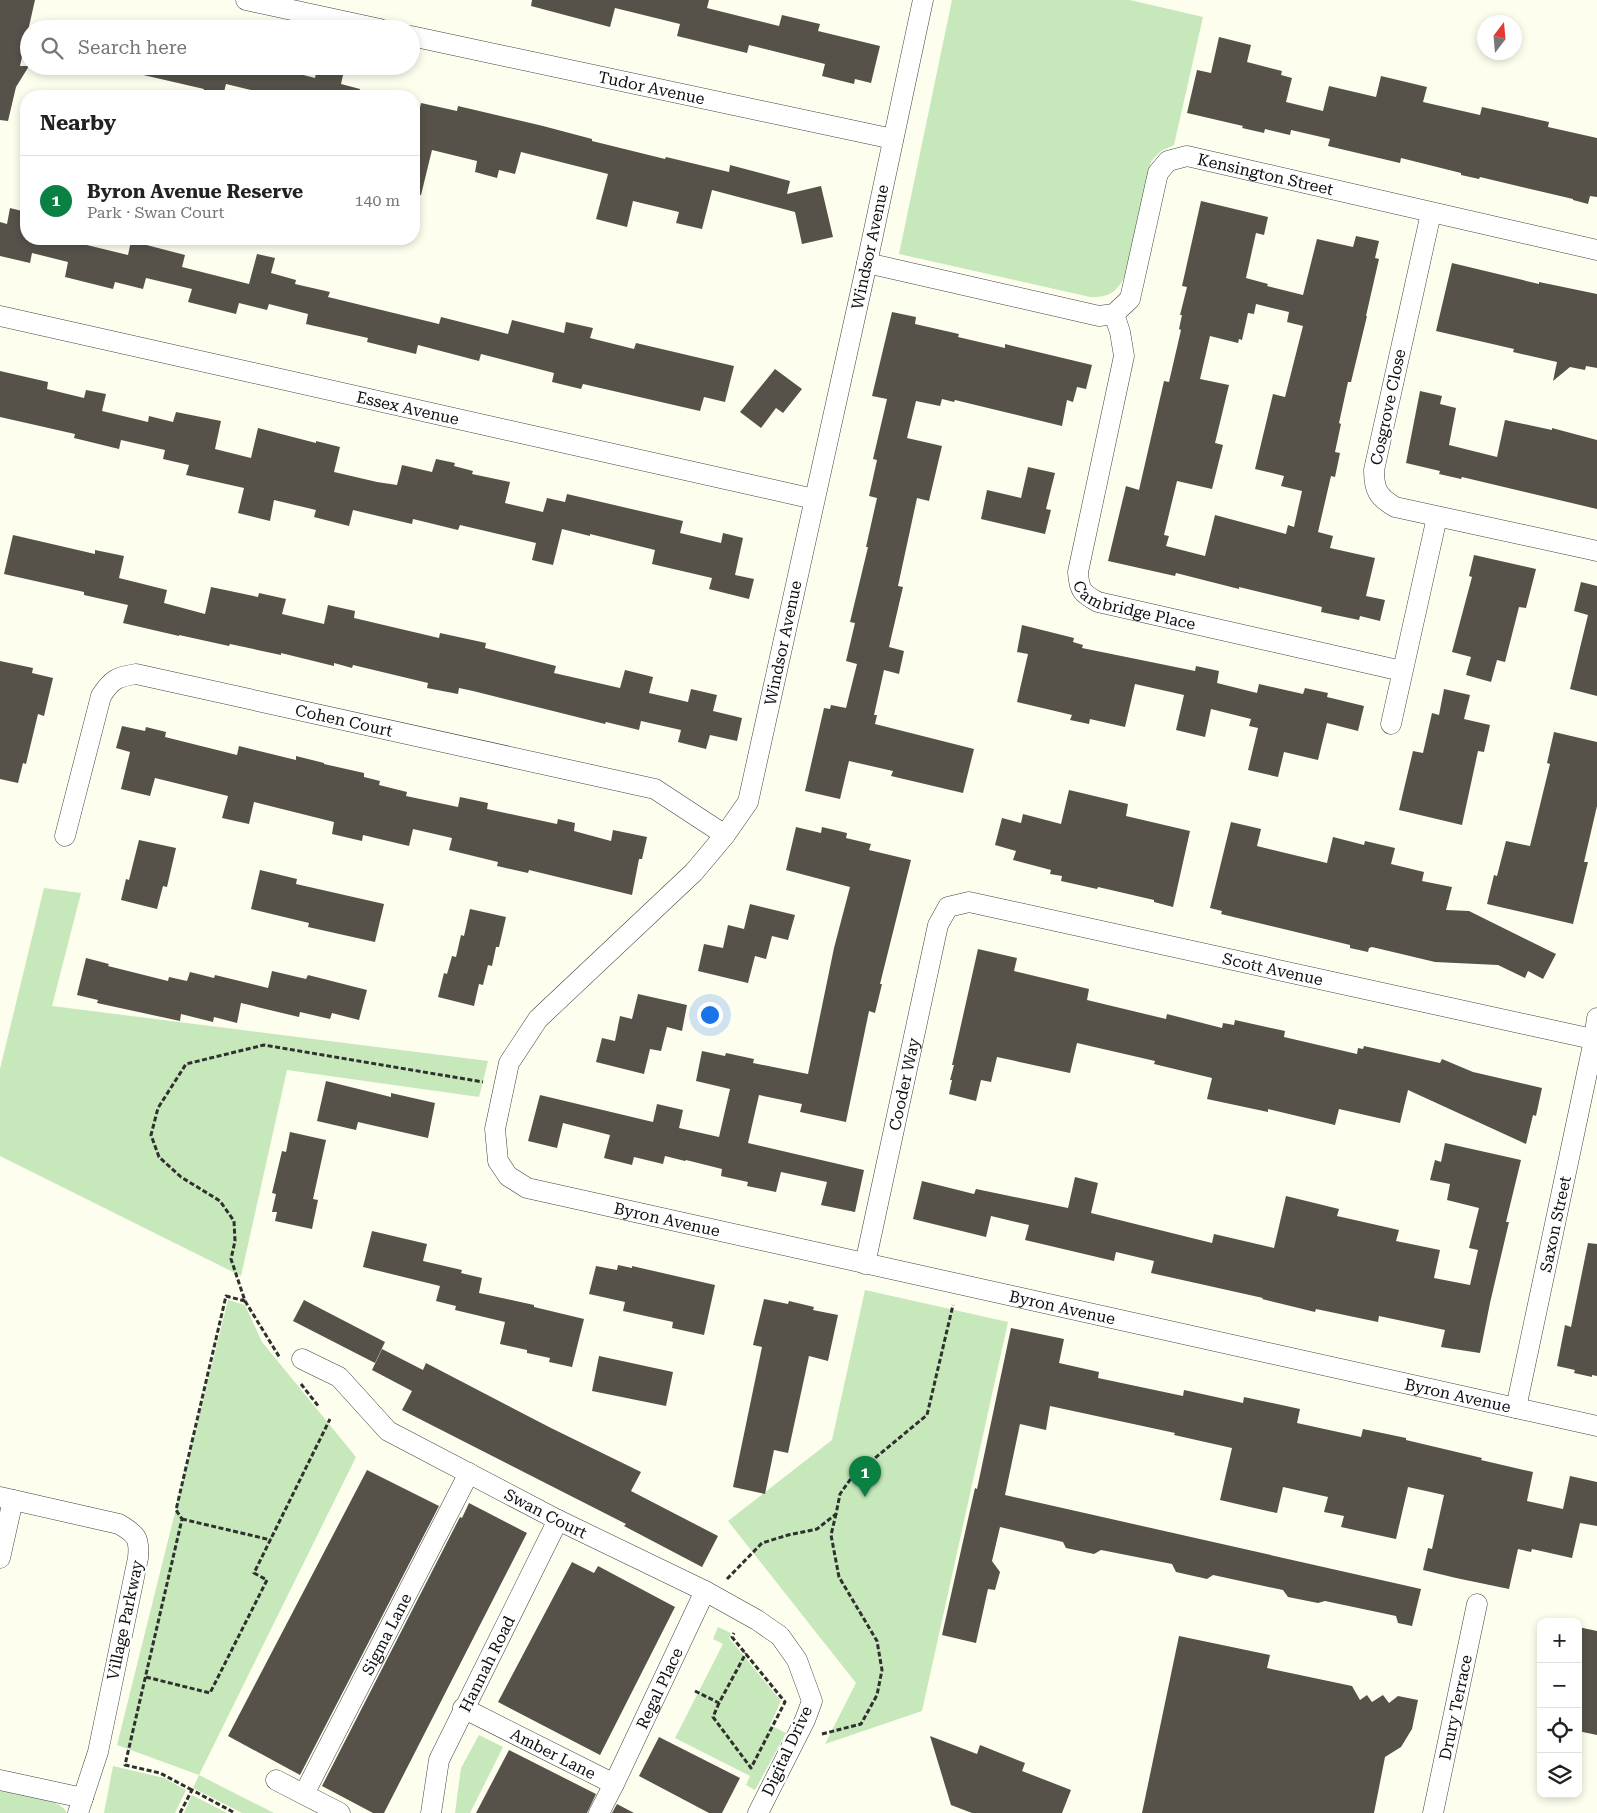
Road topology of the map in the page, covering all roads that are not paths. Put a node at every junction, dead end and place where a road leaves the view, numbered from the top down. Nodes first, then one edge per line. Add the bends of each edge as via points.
1 (246, 0) edge
2 (923, 0) edge
3 (338, 20) edge
4 (420, 38) edge
5 (893, 140) junction
6 (1431, 213) junction
7 (1597, 250) edge
8 (867, 263) junction
9 (1114, 314) junction
10 (0, 316) edge
11 (814, 499) junction
12 (1437, 516) junction
13 (1597, 552) edge
14 (1402, 671) junction
15 (1390, 724) dead end
16 (725, 835) junction
17 (65, 836) dead end
18 (948, 907) joint
19 (1597, 1018) edge
20 (1596, 1040) edge
21 (527, 1188) joint
22 (865, 1264) junction
23 (302, 1359) dead end
24 (1516, 1408) junction
25 (1597, 1426) edge
26 (469, 1474) junction
27 (6, 1499) edge
28 (558, 1520) junction
29 (0, 1558) edge
30 (705, 1592) junction
31 (1477, 1604) dead end
32 (797, 1660) joint
33 (463, 1708) junction
34 (0, 1780) edge
35 (276, 1780) dead end
36 (614, 1784) junction
37 (304, 1794) junction
38 (81, 1805) edge
39 (340, 1813) edge
40 (432, 1813) edge
41 (599, 1813) edge
42 (758, 1813) edge
43 (1433, 1813) edge

1 - 3 street
2 - 5 street, Windsor Avenue
4 - 5 street, Tudor Avenue
5 - 8 street, Windsor Avenue
6 - 7 street, Kensington Street
6 - 9 street, Kensington Street via 1187,156 1168,160 1158,173 1130,299
6 - 12 street, Cosgrove Close via 1374,470 1374,486 1382,500 1395,507
8 - 9 street via 1100,316
8 - 11 street, Windsor Avenue
9 - 14 street, Cambridge Place via 1124,356 1078,572 1079,585 1085,596 1098,602
10 - 11 street, Essex Avenue
11 - 16 street, Windsor Avenue via 748,802
12 - 13 street, Cosgrove Close
12 - 14 street
14 - 15 street
16 - 17 street, Cohen Court via 655,788 136,674 120,676 109,683 101,696
16 - 21 street, Windsor Avenue via 694,872 538,1019 509,1063 495,1129 498,1161 508,1176
18 - 20 street, Scott Avenue via 969,902
18 - 22 street, Cooder Way via 938,926
19 - 20 street, Saxon Street
20 - 24 street, Saxon Street
21 - 22 street, Byron Avenue
22 - 24 street, Byron Avenue
23 - 26 street, Swan Court via 339,1377 388,1431
24 - 25 street, Byron Avenue
26 - 28 street, Swan Court
26 - 37 street, Sigma Lane
27 - 29 street
27 - 38 street, Village Parkway via 118,1524 133,1532 140,1544 98,1752
28 - 30 street, Swan Court
28 - 33 street, Hannah Road
30 - 32 street, Swan Court via 780,1636
30 - 36 street, Regal Place
31 - 43 street, Drury Terrace
32 - 42 street, Digital Drive via 812,1701
33 - 36 street, Amber Lane
33 - 40 street, Hannah Road via 439,1760
34 - 38 street
35 - 37 street
36 - 41 street, Amber Lane
37 - 39 street

